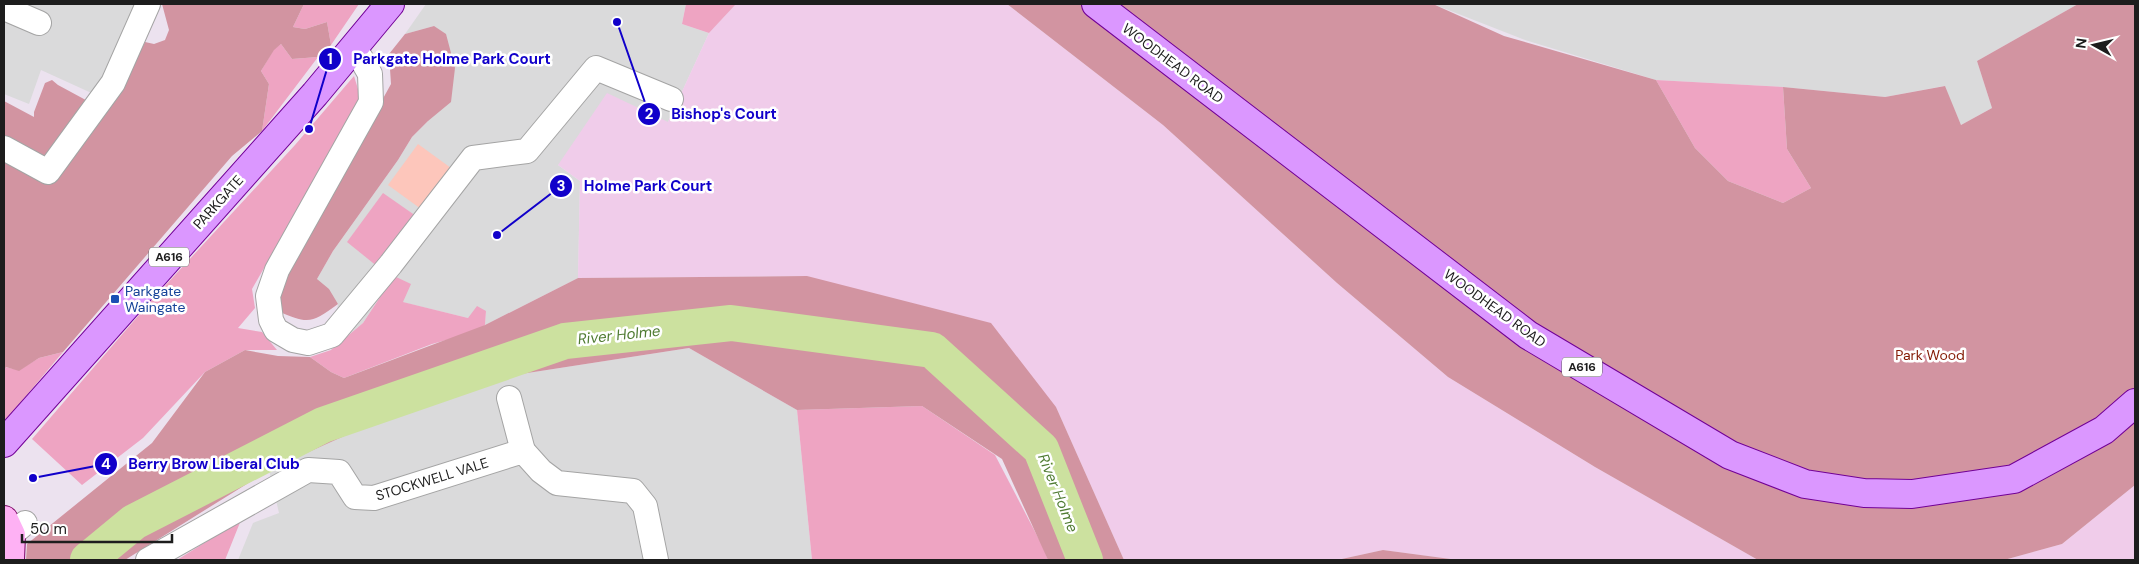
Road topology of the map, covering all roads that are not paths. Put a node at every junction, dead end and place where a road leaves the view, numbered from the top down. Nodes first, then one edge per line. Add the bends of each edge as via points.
1 (148, 4) edge
2 (390, 4) edge
3 (1096, 4) edge
4 (4, 8) edge
5 (39, 22) dead end
6 (355, 48) junction
7 (672, 99) dead end
8 (4, 148) edge
9 (509, 398) dead end
10 (2135, 403) edge
11 (4, 443) edge
12 (523, 451) junction
13 (148, 560) edge
14 (656, 560) edge

1 - 8 street via 114,83 48,172
2 - 6 main road, PARKGATE / A616
3 - 10 main road, WOODHEAD ROAD / A616 via 1528,335 1730,455 1805,484 1864,493 1912,494 2014,479 2104,430
4 - 5 street
6 - 7 street via 370,74 371,102 277,270 268,296 271,320 276,330 292,340 308,343 332,335 473,158 527,152 596,68
6 - 11 main road, PARKGATE / A616
9 - 12 street
12 - 13 street, STOCKWELL VALE via 374,498 355,496 339,472 308,470
12 - 14 street via 557,483 632,491 645,506

